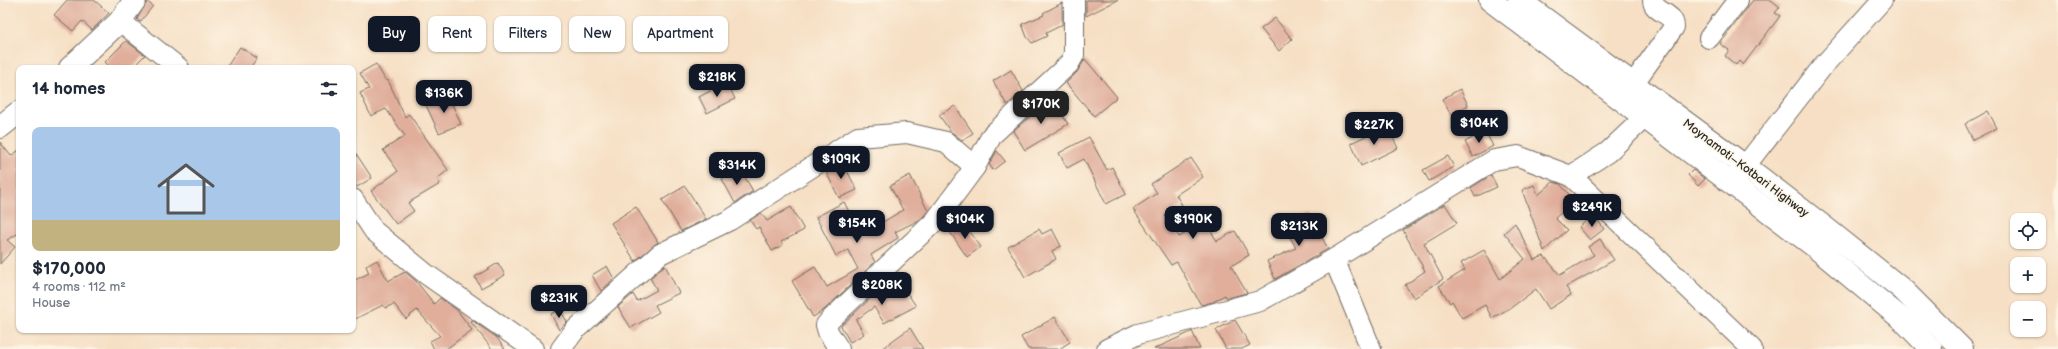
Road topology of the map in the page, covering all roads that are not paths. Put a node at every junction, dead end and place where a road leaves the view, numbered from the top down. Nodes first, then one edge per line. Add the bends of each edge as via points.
1 (134, 0) edge
2 (1074, 0) edge
3 (1519, 0) edge
4 (1653, 0) edge
5 (1738, 0) edge
6 (1882, 0) edge
7 (1495, 2) edge
8 (120, 20) junction
9 (1709, 38) dead end
10 (73, 65) edge
11 (175, 65) edge
12 (1633, 84) junction
13 (16, 114) edge
14 (1645, 117) junction
15 (0, 127) edge
16 (975, 167) junction
17 (1738, 174) junction
18 (1571, 176) junction
19 (356, 204) edge
20 (1334, 259) junction
21 (533, 349) edge
22 (561, 349) edge
23 (839, 349) edge
24 (1107, 349) edge
25 (1371, 349) edge
26 (1752, 349) edge
27 (1931, 349) edge
28 (1962, 349) edge

1 - 8 main road
2 - 16 street via 1074,55 1069,64 992,135
3 - 12 main road, Moynamoti–Kotbari Highway
4 - 12 street via 1656,8 1670,17 1674,26
5 - 9 street
6 - 17 street via 1823,66
7 - 14 main road, Moynamoti–Kotbari Highway
8 - 10 main road
8 - 11 street
12 - 17 main road, Moynamoti–Kotbari Highway
13 - 15 main road
14 - 17 main road, Moynamoti–Kotbari Highway
14 - 18 street via 1608,152
16 - 22 street via 946,142 907,133 858,137 730,220 660,254 575,330
16 - 23 street via 935,221 826,325
17 - 27 main road, Moynamoti–Kotbari Highway via 1814,246 1904,321
17 - 28 main road, Moynamoti–Kotbari Highway via 1902,290
18 - 20 street via 1518,156 1494,160
18 - 26 street
19 - 21 street via 374,231 426,274
20 - 24 street via 1260,301 1138,334
20 - 25 street

